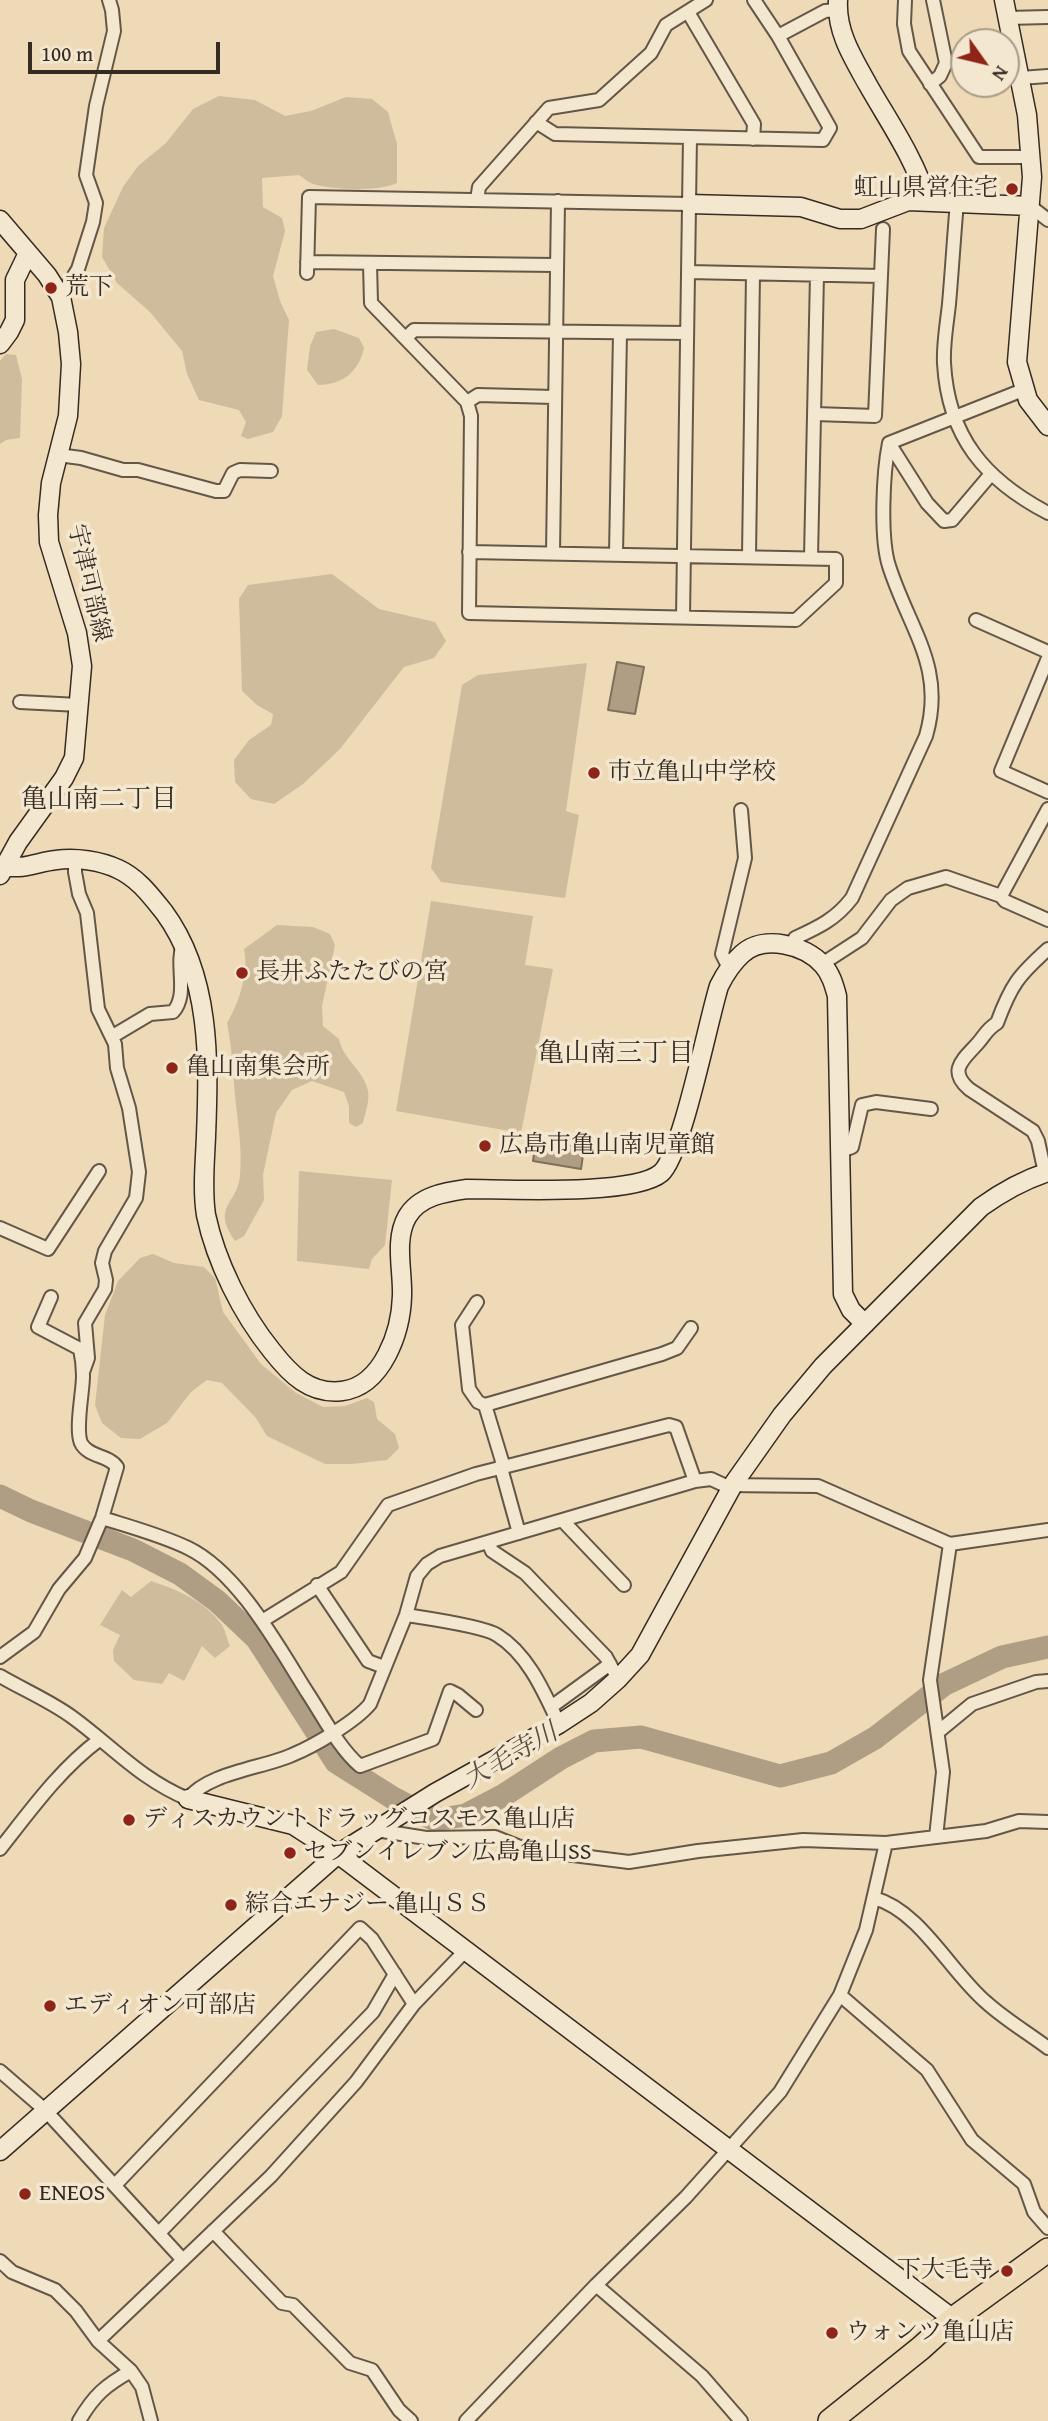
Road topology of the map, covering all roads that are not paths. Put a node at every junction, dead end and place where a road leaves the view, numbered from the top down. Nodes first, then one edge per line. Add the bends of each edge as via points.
1 (108, 0) edge
2 (706, 0) edge
3 (754, 0) edge
4 (905, 0) edge
5 (933, 0) edge
6 (838, 5) edge
7 (1005, 9) edge
8 (688, 12) junction
9 (1048, 17) edge
10 (1009, 28) edge
11 (778, 36) junction
12 (1048, 76) edge
13 (1020, 78) joint
14 (930, 84) junction
15 (536, 122) junction
16 (690, 137) junction
17 (753, 139) junction
18 (1031, 157) junction
19 (477, 200) junction
20 (927, 200) junction
21 (558, 201) junction
22 (957, 202) junction
23 (689, 204) junction
24 (1030, 206) junction
25 (0, 220) edge
26 (1048, 220) edge
27 (883, 229) dead end
28 (28, 253) junction
29 (370, 263) junction
30 (555, 265) junction
31 (688, 272) junction
32 (753, 274) junction
33 (817, 275) junction
34 (881, 276) junction
35 (61, 297) junction
36 (554, 332) junction
37 (620, 333) junction
38 (687, 333) junction
39 (406, 338) junction
40 (0, 344) edge
41 (1023, 390) junction
42 (554, 397) junction
43 (467, 402) junction
44 (815, 414) junction
45 (956, 417) junction
46 (1048, 425) edge
47 (889, 443) junction
48 (58, 455) junction
49 (271, 471) dead end
50 (991, 474) junction
51 (1048, 513) edge
52 (469, 552) junction
53 (553, 552) junction
54 (616, 554) junction
55 (683, 556) junction
56 (749, 556) junction
57 (811, 557) junction
58 (682, 617) junction
59 (976, 620) dead end
60 (1048, 652) edge
61 (1048, 658) edge
62 (20, 702) dead end
63 (79, 705) junction
64 (1048, 792) edge
65 (1048, 809) edge
66 (741, 810) dead end
67 (75, 859) junction
68 (2, 870) edge
69 (1002, 897) junction
70 (1048, 920) edge
71 (183, 944) junction
72 (791, 946) junction
73 (1048, 949) edge
74 (822, 964) junction
75 (729, 968) junction
76 (113, 1036) junction
77 (931, 1109) dead end
78 (841, 1151) junction
79 (99, 1171) dead end
80 (1046, 1173) edge
81 (0, 1228) edge
82 (51, 1297) dead end
83 (477, 1302) dead end
84 (865, 1324) junction
85 (691, 1328) dead end
86 (83, 1372) junction
87 (485, 1405) junction
88 (501, 1468) junction
89 (695, 1481) junction
90 (734, 1483) junction
91 (101, 1520) junction
92 (563, 1521) junction
93 (1048, 1530) edge
94 (519, 1533) junction
95 (488, 1542) junction
96 (950, 1544) junction
97 (317, 1585) junction
98 (624, 1585) dead end
99 (406, 1615) junction
100 (262, 1621) junction
101 (0, 1657) edge
102 (384, 1667) junction
103 (614, 1672) junction
104 (0, 1676) edge
105 (1048, 1681) edge
106 (551, 1707) junction
107 (476, 1710) dead end
108 (559, 1724) junction
109 (937, 1728) junction
110 (329, 1734) junction
111 (99, 1740) junction
112 (188, 1799) junction
113 (1048, 1822) edge
114 (381, 1827) junction
115 (936, 1837) junction
116 (886, 1843) junction
117 (0, 1849) edge
118 (338, 1854) junction
119 (873, 1898) junction
120 (466, 1950) junction
121 (394, 1974) junction
122 (840, 1995) junction
123 (414, 2004) junction
124 (1048, 2048) edge
125 (0, 2071) edge
126 (45, 2110) junction
127 (729, 2148) junction
128 (0, 2151) edge
129 (115, 2185) junction
130 (1048, 2228) edge
131 (213, 2231) junction
132 (159, 2233) junction
133 (1048, 2250) edge
134 (183, 2260) junction
135 (0, 2261) edge
136 (596, 2285) junction
137 (953, 2319) junction
138 (98, 2342) junction
139 (131, 2371) junction
140 (79, 2421) edge
141 (151, 2421) edge
142 (411, 2421) edge
143 (466, 2421) edge
144 (741, 2421) edge
145 (830, 2421) edge

1 - 35 street via 114,31 86,175 96,203 93,222 78,269
2 - 8 street
3 - 11 street
4 - 14 street via 909,51
5 - 14 street via 946,63
6 - 11 street
6 - 20 street via 841,33 918,172
7 - 9 street
7 - 10 street
8 - 15 street via 666,26 651,53 599,100 549,108
8 - 17 street via 754,124
11 - 17 street via 830,128 823,140
12 - 13 street
13 - 18 street
14 - 18 street via 979,156
15 - 16 street via 555,134
15 - 19 street via 479,187
16 - 17 street
16 - 23 street
18 - 24 street
19 - 21 street
19 - 29 street via 309,197 307,267
20 - 22 street
20 - 23 street via 908,201 861,219 840,219 801,207
21 - 23 street
21 - 30 street
22 - 24 street
22 - 45 street via 944,360 947,394
23 - 31 street
24 - 26 street
24 - 41 street via 1017,362
25 - 28 street, 宇津可部線
27 - 34 street
28 - 35 street, 宇津可部線
28 - 40 street via 15,280 15,320
29 - 30 street
29 - 39 street via 371,303
30 - 36 street
31 - 32 street
31 - 38 street
32 - 33 street
32 - 56 street
33 - 34 street
33 - 44 street
34 - 44 street via 874,416
35 - 48 street, 宇津可部線 via 71,377
36 - 37 street
36 - 39 street via 414,330
36 - 42 street
37 - 38 street
37 - 54 street
38 - 55 street
39 - 43 street
41 - 45 street
41 - 46 street
42 - 43 street via 478,395
42 - 53 street
43 - 52 street via 471,416
44 - 57 street
45 - 47 street
45 - 50 street via 963,436
47 - 50 street via 927,503 944,521 952,520
47 - 72 street via 885,544 928,663 932,713 926,736 852,898 840,914 794,938
48 - 49 street via 216,491 224,491 233,473 240,470
48 - 63 street, 宇津可部線 via 51,483 49,542 77,633 82,666
50 - 51 street via 1018,497
52 - 53 street
52 - 58 street via 469,613
53 - 54 street
54 - 55 street
55 - 56 street
55 - 58 street
56 - 57 street
57 - 58 street via 836,559 836,583 796,620
59 - 60 street
61 - 64 street via 1001,771
62 - 63 street
63 - 68 street, 宇津可部線 via 74,758
65 - 69 street
66 - 75 street via 745,858 722,954
67 - 68 street
67 - 71 street via 119,869 136,881
67 - 76 street via 99,1009
69 - 70 street
69 - 74 street via 946,877 908,888 891,900 862,938
71 - 75 street via 194,970 207,1040 204,1191 212,1237 240,1307 257,1333 296,1379 327,1391 342,1391 369,1378 389,1350 402,1297 402,1229 415,1207 444,1192 617,1188 648,1181 662,1172 677,1147 710,1015
71 - 76 street via 178,1006 173,1012 150,1014
72 - 74 street
72 - 75 street via 757,946 743,952
73 - 80 street via 1015,981 997,1023 964,1057 958,1075 969,1089 1033,1131
74 - 78 street via 837,996
76 - 86 street via 133,1127 139,1188 105,1251 105,1289 86,1323 88,1358
77 - 78 street via 876,1102 862,1105 852,1147
78 - 84 street via 843,1294
79 - 81 street via 48,1249
80 - 84 street via 1025,1180 981,1207
82 - 86 street via 38,1327 80,1349
83 - 87 street via 462,1325 469,1389
84 - 90 street via 782,1415
85 - 87 street via 677,1348 662,1354
86 - 91 street via 81,1443 117,1467
87 - 88 street
88 - 89 street via 669,1424 676,1427
88 - 94 street
88 - 97 street via 388,1505 341,1572
89 - 90 street
89 - 92 street
90 - 96 street via 818,1486
90 - 103 street via 640,1655
91 - 100 street via 191,1549 220,1571
91 - 101 street via 85,1558 59,1589 34,1632
92 - 94 street
92 - 98 street
93 - 96 street
94 - 95 street
95 - 99 street via 427,1564 417,1576
95 - 103 street via 492,1551 526,1573 606,1657
96 - 109 street via 930,1680
97 - 100 street
97 - 102 street via 368,1661
99 - 102 street
99 - 106 street via 496,1634 540,1683
100 - 110 street
102 - 110 street via 370,1704 360,1716
103 - 106 street
103 - 108 street via 591,1703
104 - 111 street via 71,1716
105 - 109 street via 972,1703
106 - 108 street
107 - 110 street via 450,1691 433,1739 360,1766
108 - 114 street
109 - 115 street via 943,1772
110 - 112 street via 299,1752 195,1789
111 - 112 street via 163,1789
111 - 117 street via 42,1797
112 - 118 street via 293,1825
113 - 115 street via 1019,1821 986,1831
114 - 116 street via 426,1838 495,1837 525,1849 629,1862 803,1840
114 - 118 street
115 - 116 street
116 - 119 street
118 - 120 street
118 - 126 street
119 - 122 street via 866,1930
119 - 124 street via 889,1902 909,1917 986,2003
120 - 123 street
120 - 127 street
121 - 123 street
121 - 129 street via 360,1928
121 - 132 street via 373,2011
122 - 127 street via 780,2092
122 - 130 street via 927,2070 972,2140 1024,2184 1034,2212
123 - 131 street via 356,2082 271,2176
125 - 126 street
126 - 128 street
126 - 129 street
127 - 136 street
127 - 137 street
129 - 132 street
131 - 134 street
131 - 142 street via 282,2304 293,2305 350,2363 372,2370 398,2410
132 - 134 street
133 - 137 highway
134 - 138 street
135 - 138 street via 12,2272 55,2290
136 - 143 street
136 - 144 street via 702,2376
137 - 145 highway
138 - 139 street
139 - 140 street via 107,2385
139 - 141 street via 142,2387

